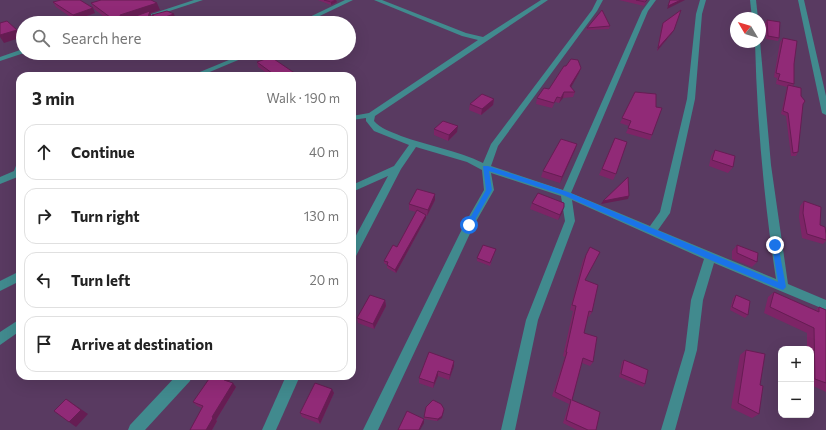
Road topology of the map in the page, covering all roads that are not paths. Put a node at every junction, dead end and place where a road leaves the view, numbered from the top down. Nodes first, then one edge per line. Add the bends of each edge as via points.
1 (200, 0) edge
2 (350, 0) edge
3 (377, 0) edge
4 (546, 0) edge
5 (600, 0) edge
6 (653, 0) edge
7 (703, 0) edge
8 (753, 0) edge
9 (801, 0) edge
10 (754, 12) edge
11 (149, 16) edge
12 (315, 16) edge
13 (484, 39) junction
14 (758, 48) edge
15 (16, 53) edge
16 (0, 59) edge
17 (234, 60) edge
18 (204, 72) edge
19 (826, 113) edge
20 (371, 115) junction
21 (356, 117) edge
22 (414, 144) junction
23 (397, 168) junction
24 (486, 168) junction
25 (16, 174) edge
26 (0, 181) edge
27 (356, 187) edge
28 (566, 194) junction
29 (652, 231) junction
30 (356, 245) edge
31 (710, 257) junction
32 (16, 278) edge
33 (0, 286) edge
34 (783, 287) junction
35 (826, 305) edge
36 (16, 327) edge
37 (0, 339) edge
38 (181, 380) edge
39 (291, 380) edge
40 (135, 430) edge
41 (269, 430) edge
42 (370, 430) edge
43 (508, 430) edge
44 (668, 430) edge

1 - 11 street
2 - 12 street
3 - 13 street via 464,35
4 - 13 street
5 - 24 street via 494,146
6 - 28 street via 645,11
7 - 29 street via 699,14 691,99 665,213
8 - 10 street
9 - 19 street
13 - 20 street
14 - 34 street via 760,107 775,245
15 - 16 street
17 - 18 street
20 - 21 street
20 - 22 street via 370,121 377,129
22 - 23 street
22 - 24 street via 470,160
23 - 27 street
23 - 30 street
24 - 28 street
24 - 42 street via 489,190 469,225
25 - 26 street
28 - 29 street
28 - 43 street via 570,221 532,320
29 - 31 street
31 - 34 street
31 - 44 street via 697,300 690,350
32 - 33 street
34 - 35 street
36 - 37 street
38 - 40 street
39 - 41 street

